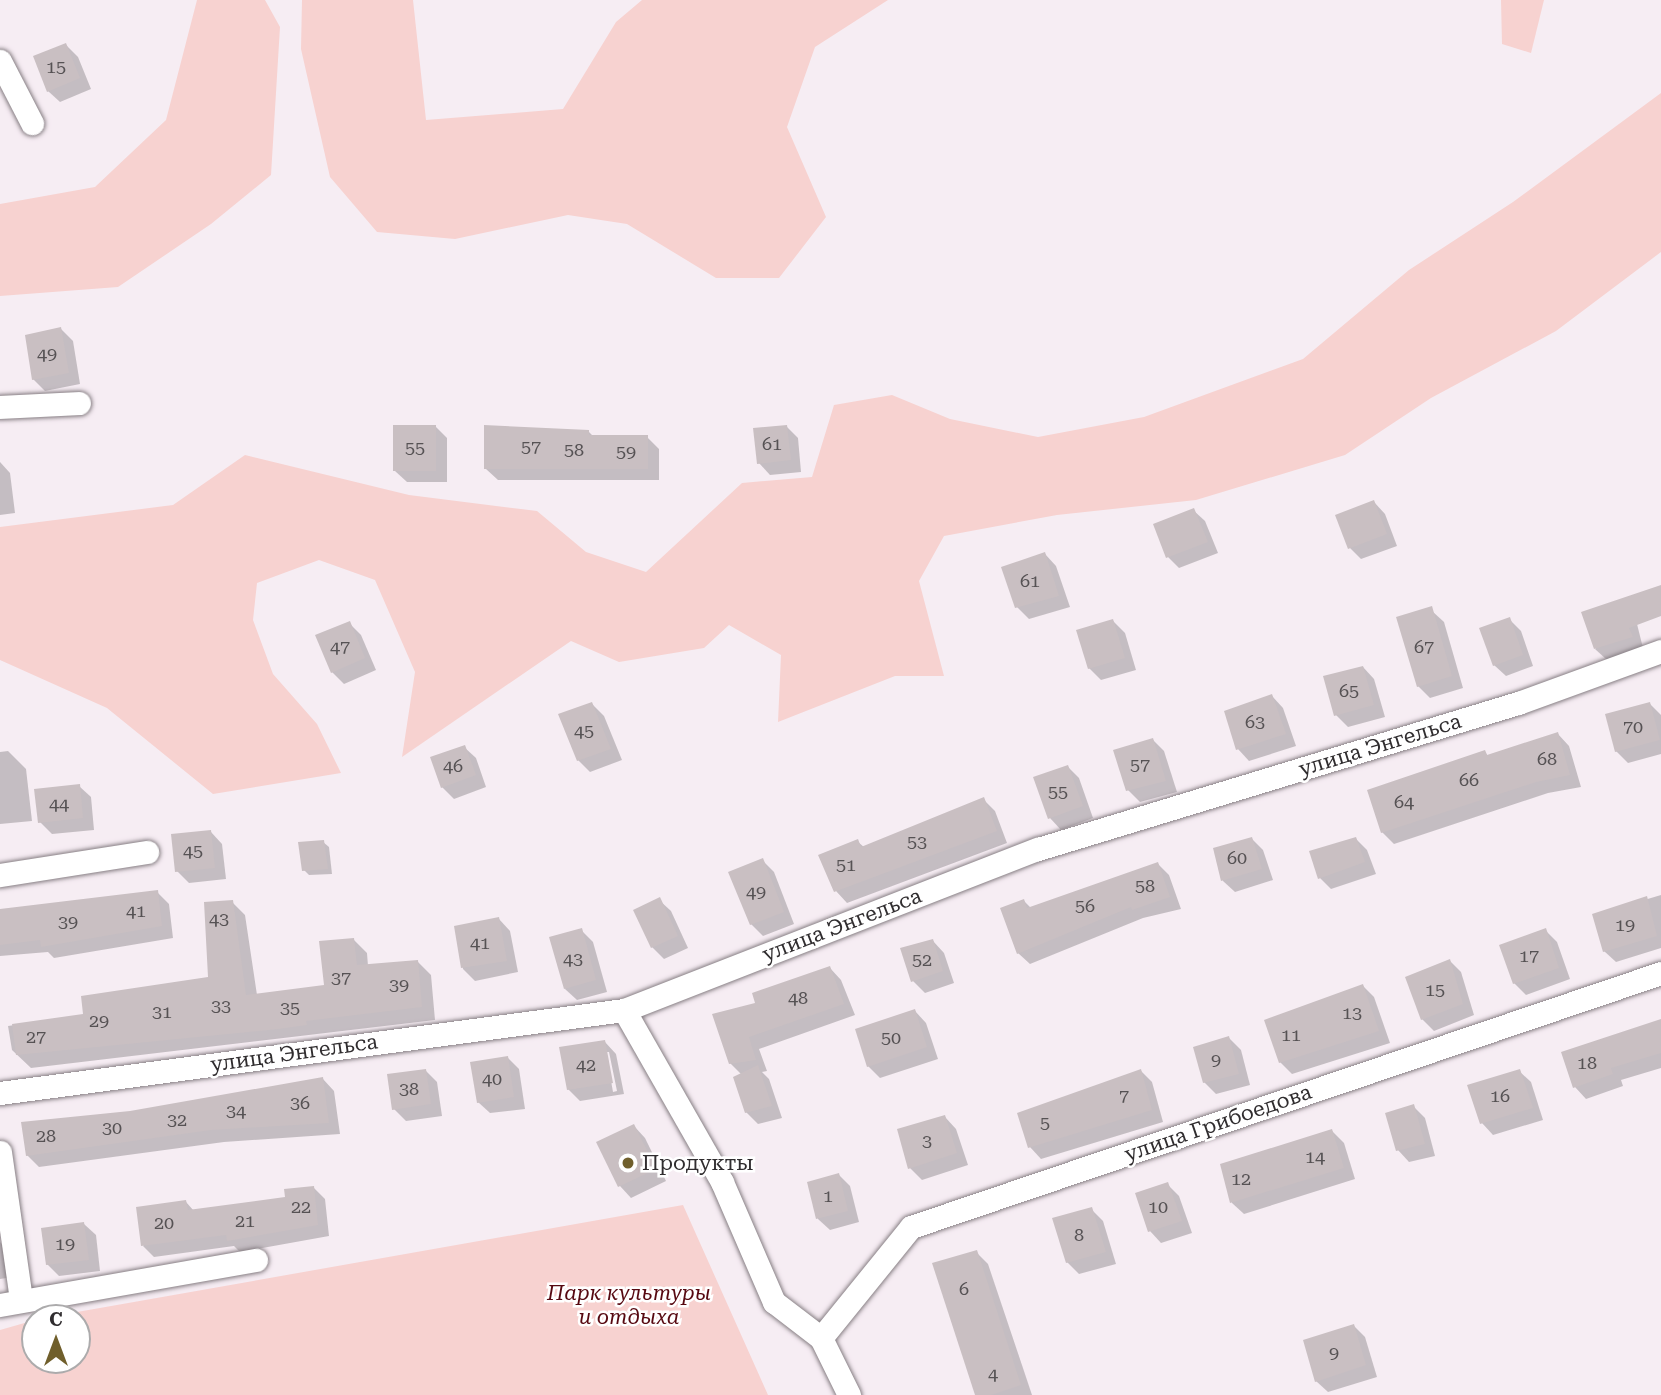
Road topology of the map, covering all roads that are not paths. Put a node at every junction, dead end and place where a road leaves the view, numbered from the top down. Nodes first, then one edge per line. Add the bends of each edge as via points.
1 (0, 61) edge
2 (32, 123) dead end
3 (79, 403) dead end
4 (0, 407) edge
5 (1661, 651) edge
6 (146, 852) dead end
7 (0, 875) edge
8 (1661, 973) edge
9 (624, 1010) junction
10 (0, 1093) edge
11 (0, 1152) edge
12 (256, 1260) dead end
13 (10, 1302) edge
14 (821, 1338) junction
15 (849, 1395) edge

1 - 2 street
3 - 4 street
5 - 9 street, улица Энгельса via 1518,703 1038,849
6 - 7 street
8 - 14 street, улица Грибоедова via 911,1227
9 - 10 street, улица Энгельса
9 - 14 street via 722,1182 774,1302
11 - 13 street
12 - 13 street
14 - 15 street

